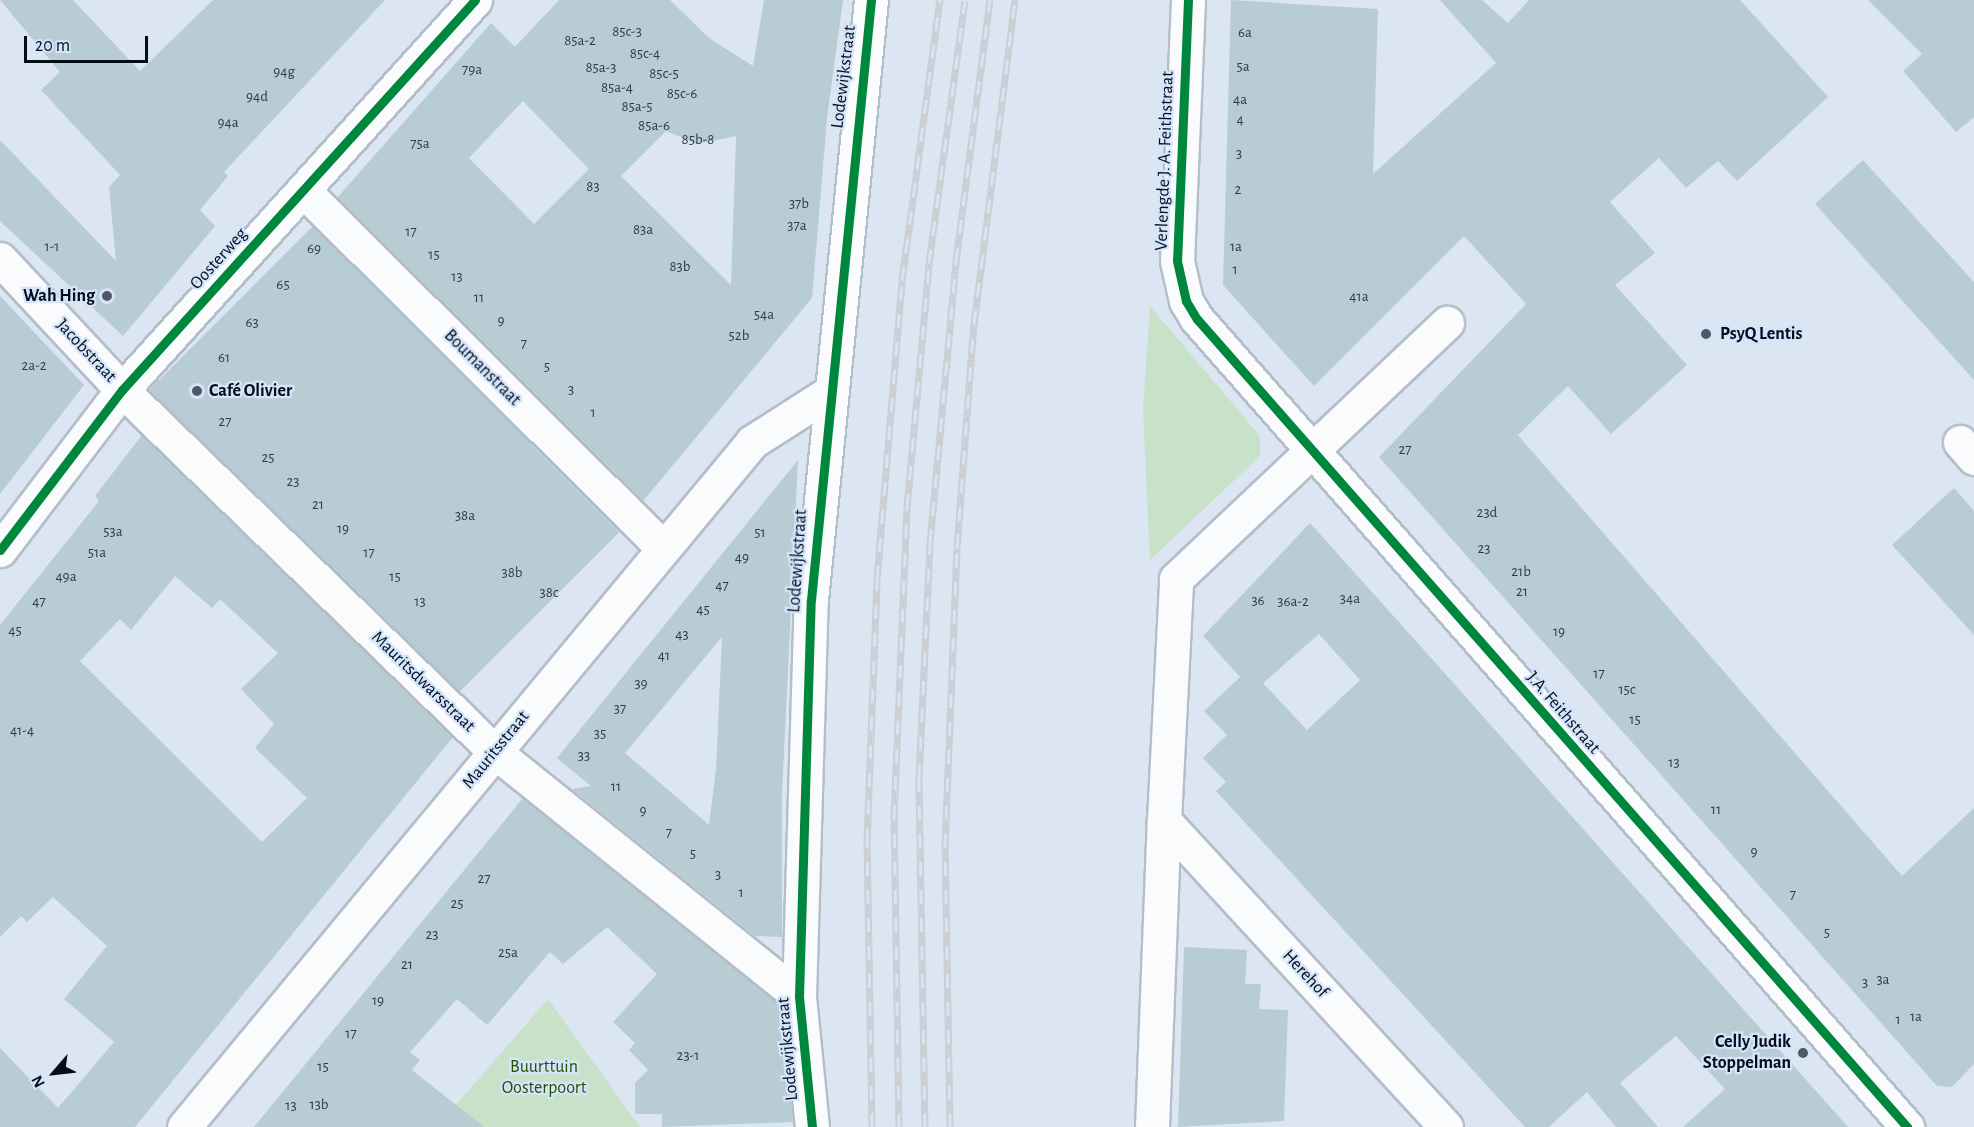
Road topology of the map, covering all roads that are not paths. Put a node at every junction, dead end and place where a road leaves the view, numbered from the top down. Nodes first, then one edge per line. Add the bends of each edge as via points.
1 (475, 0) edge
2 (871, 0) edge
3 (1188, 0) edge
4 (303, 190) junction
5 (0, 259) edge
6 (1197, 320) joint
7 (1447, 323) dead end
8 (122, 390) junction
9 (827, 394) junction
10 (1309, 451) junction
11 (661, 546) junction
12 (0, 550) edge
13 (495, 752) junction
14 (1164, 820) junction
15 (799, 996) junction
16 (184, 1127) edge
17 (812, 1127) edge
18 (1152, 1127) edge
19 (1446, 1127) edge
20 (1907, 1127) edge

1 - 4 street, Oosterweg
2 - 9 street, Lodewijkstraat
3 - 6 street, Verlengde J. A. Feithstraat via 1177,261 1186,301
4 - 8 street, Oosterweg
4 - 11 street, Boumanstraat
5 - 8 street, Jacobstraat
6 - 10 street, J.A. Feithstraat
7 - 10 street
8 - 12 street, Oosterweg
8 - 13 street, Mauritsdwarsstraat
9 - 11 street, Mauritsstraat via 752,442
9 - 15 street, Lodewijkstraat via 811,600
10 - 14 street via 1266,488 1176,579
10 - 20 street, J.A. Feithstraat
11 - 13 street, Mauritsstraat
13 - 15 street, Mauritsdwarsstraat
13 - 16 street, Mauritsstraat
14 - 18 street
14 - 19 street, Herehof
15 - 17 street, Lodewijkstraat

